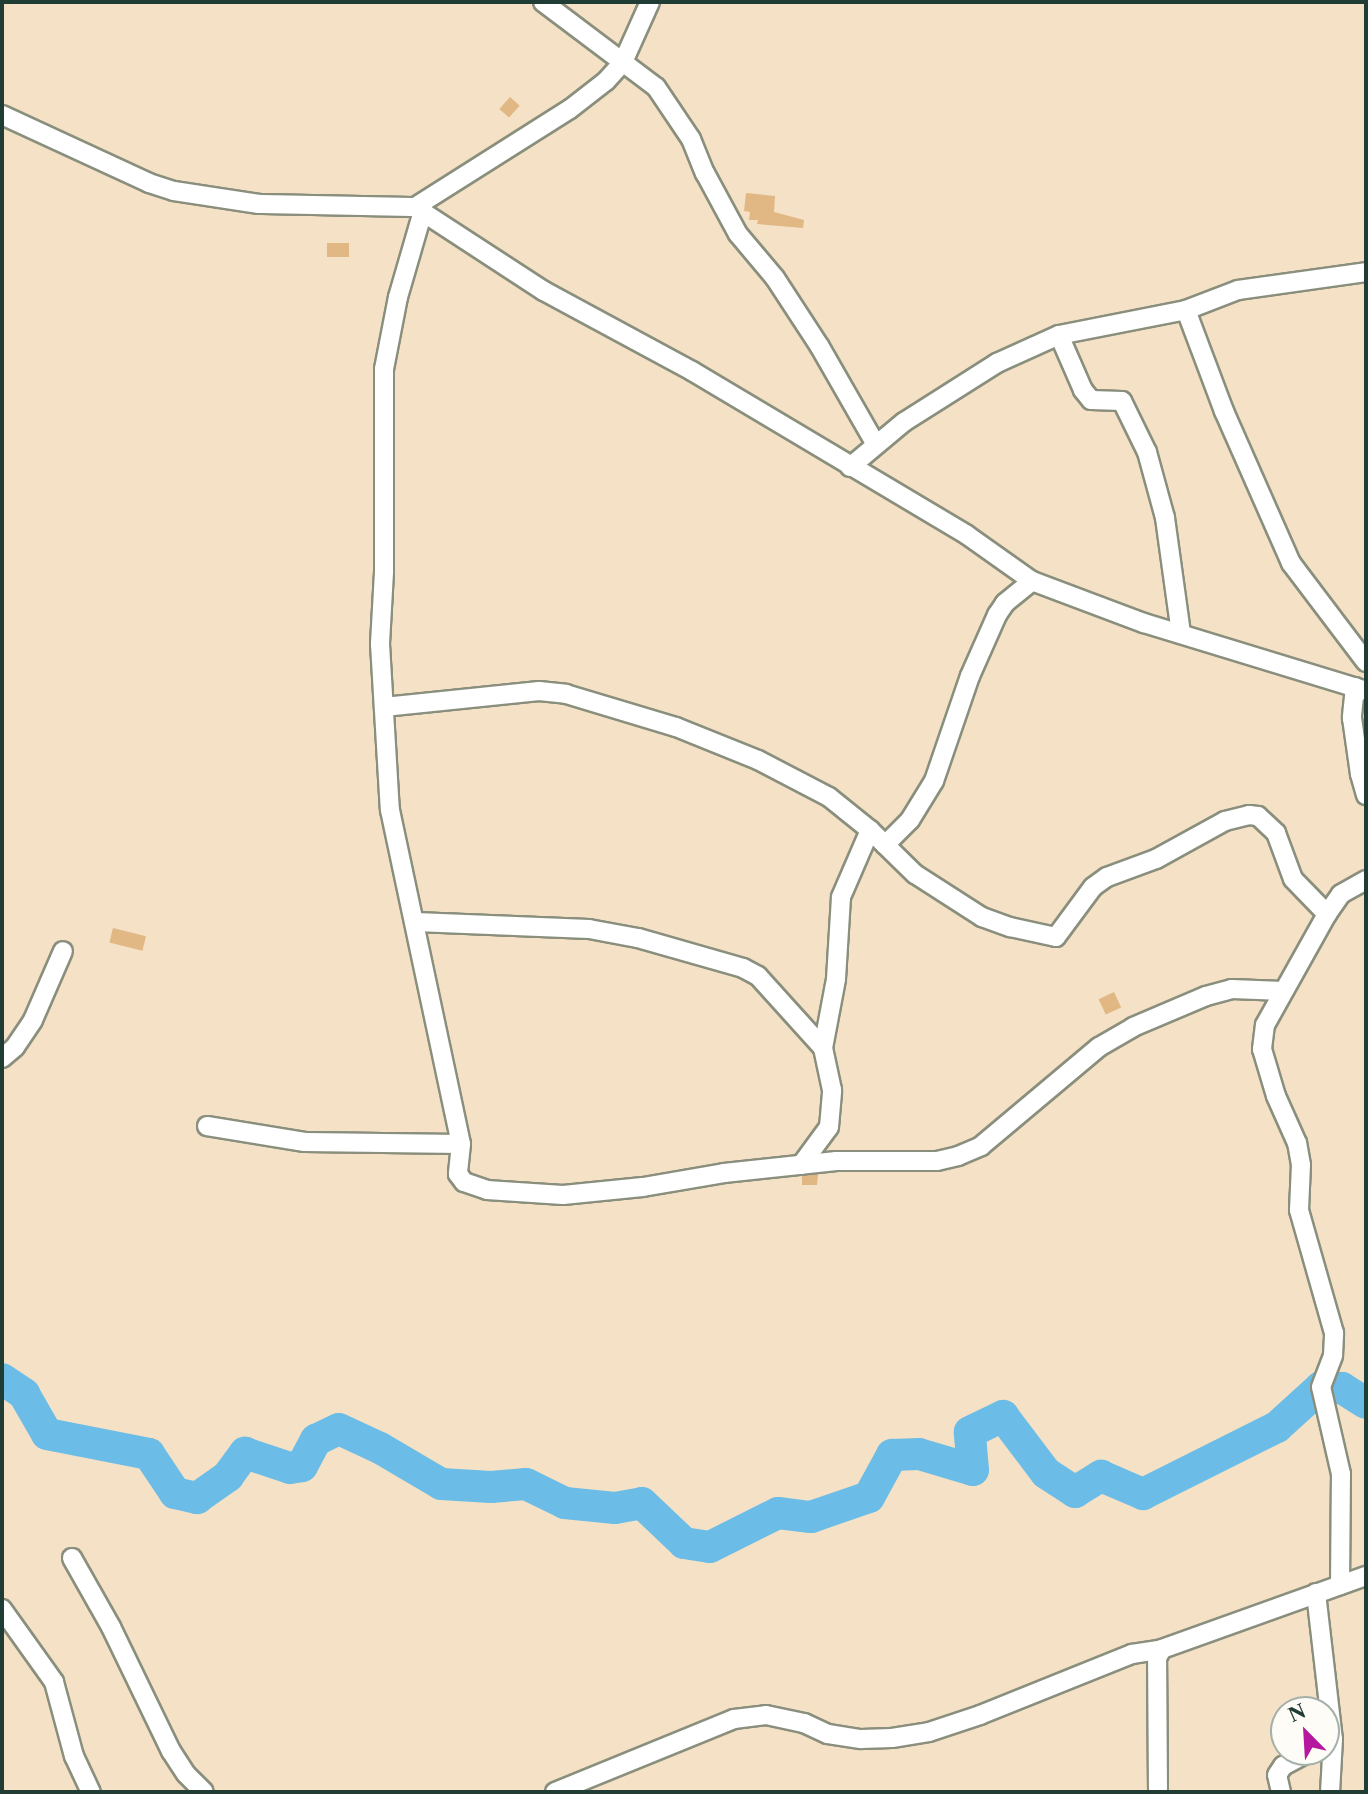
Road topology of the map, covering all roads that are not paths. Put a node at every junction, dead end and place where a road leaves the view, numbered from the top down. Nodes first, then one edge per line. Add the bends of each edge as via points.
1 (543, 2) edge
2 (650, 2) edge
3 (623, 62) junction
4 (2, 115) edge
5 (419, 209) junction
6 (1366, 272) edge
7 (1186, 310) junction
8 (1059, 335) junction
9 (875, 443) junction
10 (850, 467) junction
11 (1032, 581) junction
12 (1181, 634) junction
13 (1366, 662) edge
14 (1361, 689) edge
15 (384, 707) junction
16 (1366, 795) edge
17 (870, 830) junction
18 (885, 845) junction
19 (1366, 880) edge
20 (1327, 914) junction
21 (416, 922) junction
22 (63, 951) dead end
23 (1283, 991) junction
24 (823, 1048) junction
25 (2, 1058) edge
26 (206, 1126) dead end
27 (461, 1144) junction
28 (801, 1165) junction
29 (72, 1558) dead end
30 (1366, 1576) edge
31 (1340, 1585) junction
32 (1317, 1593) junction
33 (2, 1609) edge
34 (1162, 1649) junction
35 (1326, 1696) edge
36 (1283, 1766) edge
37 (1330, 1766) edge
38 (91, 1792) edge
39 (204, 1792) edge
40 (555, 1792) edge
41 (1158, 1792) edge
42 (1281, 1792) edge
43 (1330, 1792) edge

1 - 3 street
2 - 3 street
3 - 5 street via 570,109
3 - 9 street via 656,87 676,113 738,234 775,278
4 - 5 street via 174,191 259,204
5 - 10 street via 544,291 692,371
5 - 15 street via 384,369 380,644
6 - 7 street via 1238,289
7 - 8 street
7 - 13 street via 1224,411 1291,563
8 - 9 street via 997,363
8 - 12 street via 1083,390 1091,400 1122,401 1147,452 1165,519
9 - 10 street
10 - 11 street via 967,535
11 - 12 street
11 - 18 street via 997,615 970,676 934,781 910,820
12 - 14 street
14 - 16 street via 1352,718
15 - 17 street via 539,691 566,694 676,727 758,760 829,797
15 - 21 street via 390,810
17 - 18 street
17 - 24 street via 841,897 836,979
18 - 20 street via 915,874 982,917 1056,937 1093,887 1107,877 1156,859 1225,821 1258,816 1276,833 1293,879
19 - 20 street via 1341,894
20 - 23 street
21 - 24 street via 589,929 743,968 758,976
21 - 27 street
22 - 25 street via 33,1020
23 - 28 street via 1232,989 1133,1027 1099,1047 981,1146 958,1156 937,1161
23 - 31 street via 1265,1025 1262,1049 1297,1143 1299,1210 1334,1333 1333,1355 1321,1387 1341,1474
24 - 28 street via 832,1090 830,1127
26 - 27 street via 304,1142
27 - 28 street via 458,1174 464,1182 521,1194 617,1190
29 - 39 street via 171,1751
30 - 31 street
31 - 32 street
32 - 34 street
32 - 35 street
33 - 38 street via 54,1682 74,1756
34 - 40 street via 1132,1654 929,1732 860,1739 765,1715 734,1719
34 - 41 street via 1157,1658
36 - 42 street via 1277,1775
37 - 43 street

